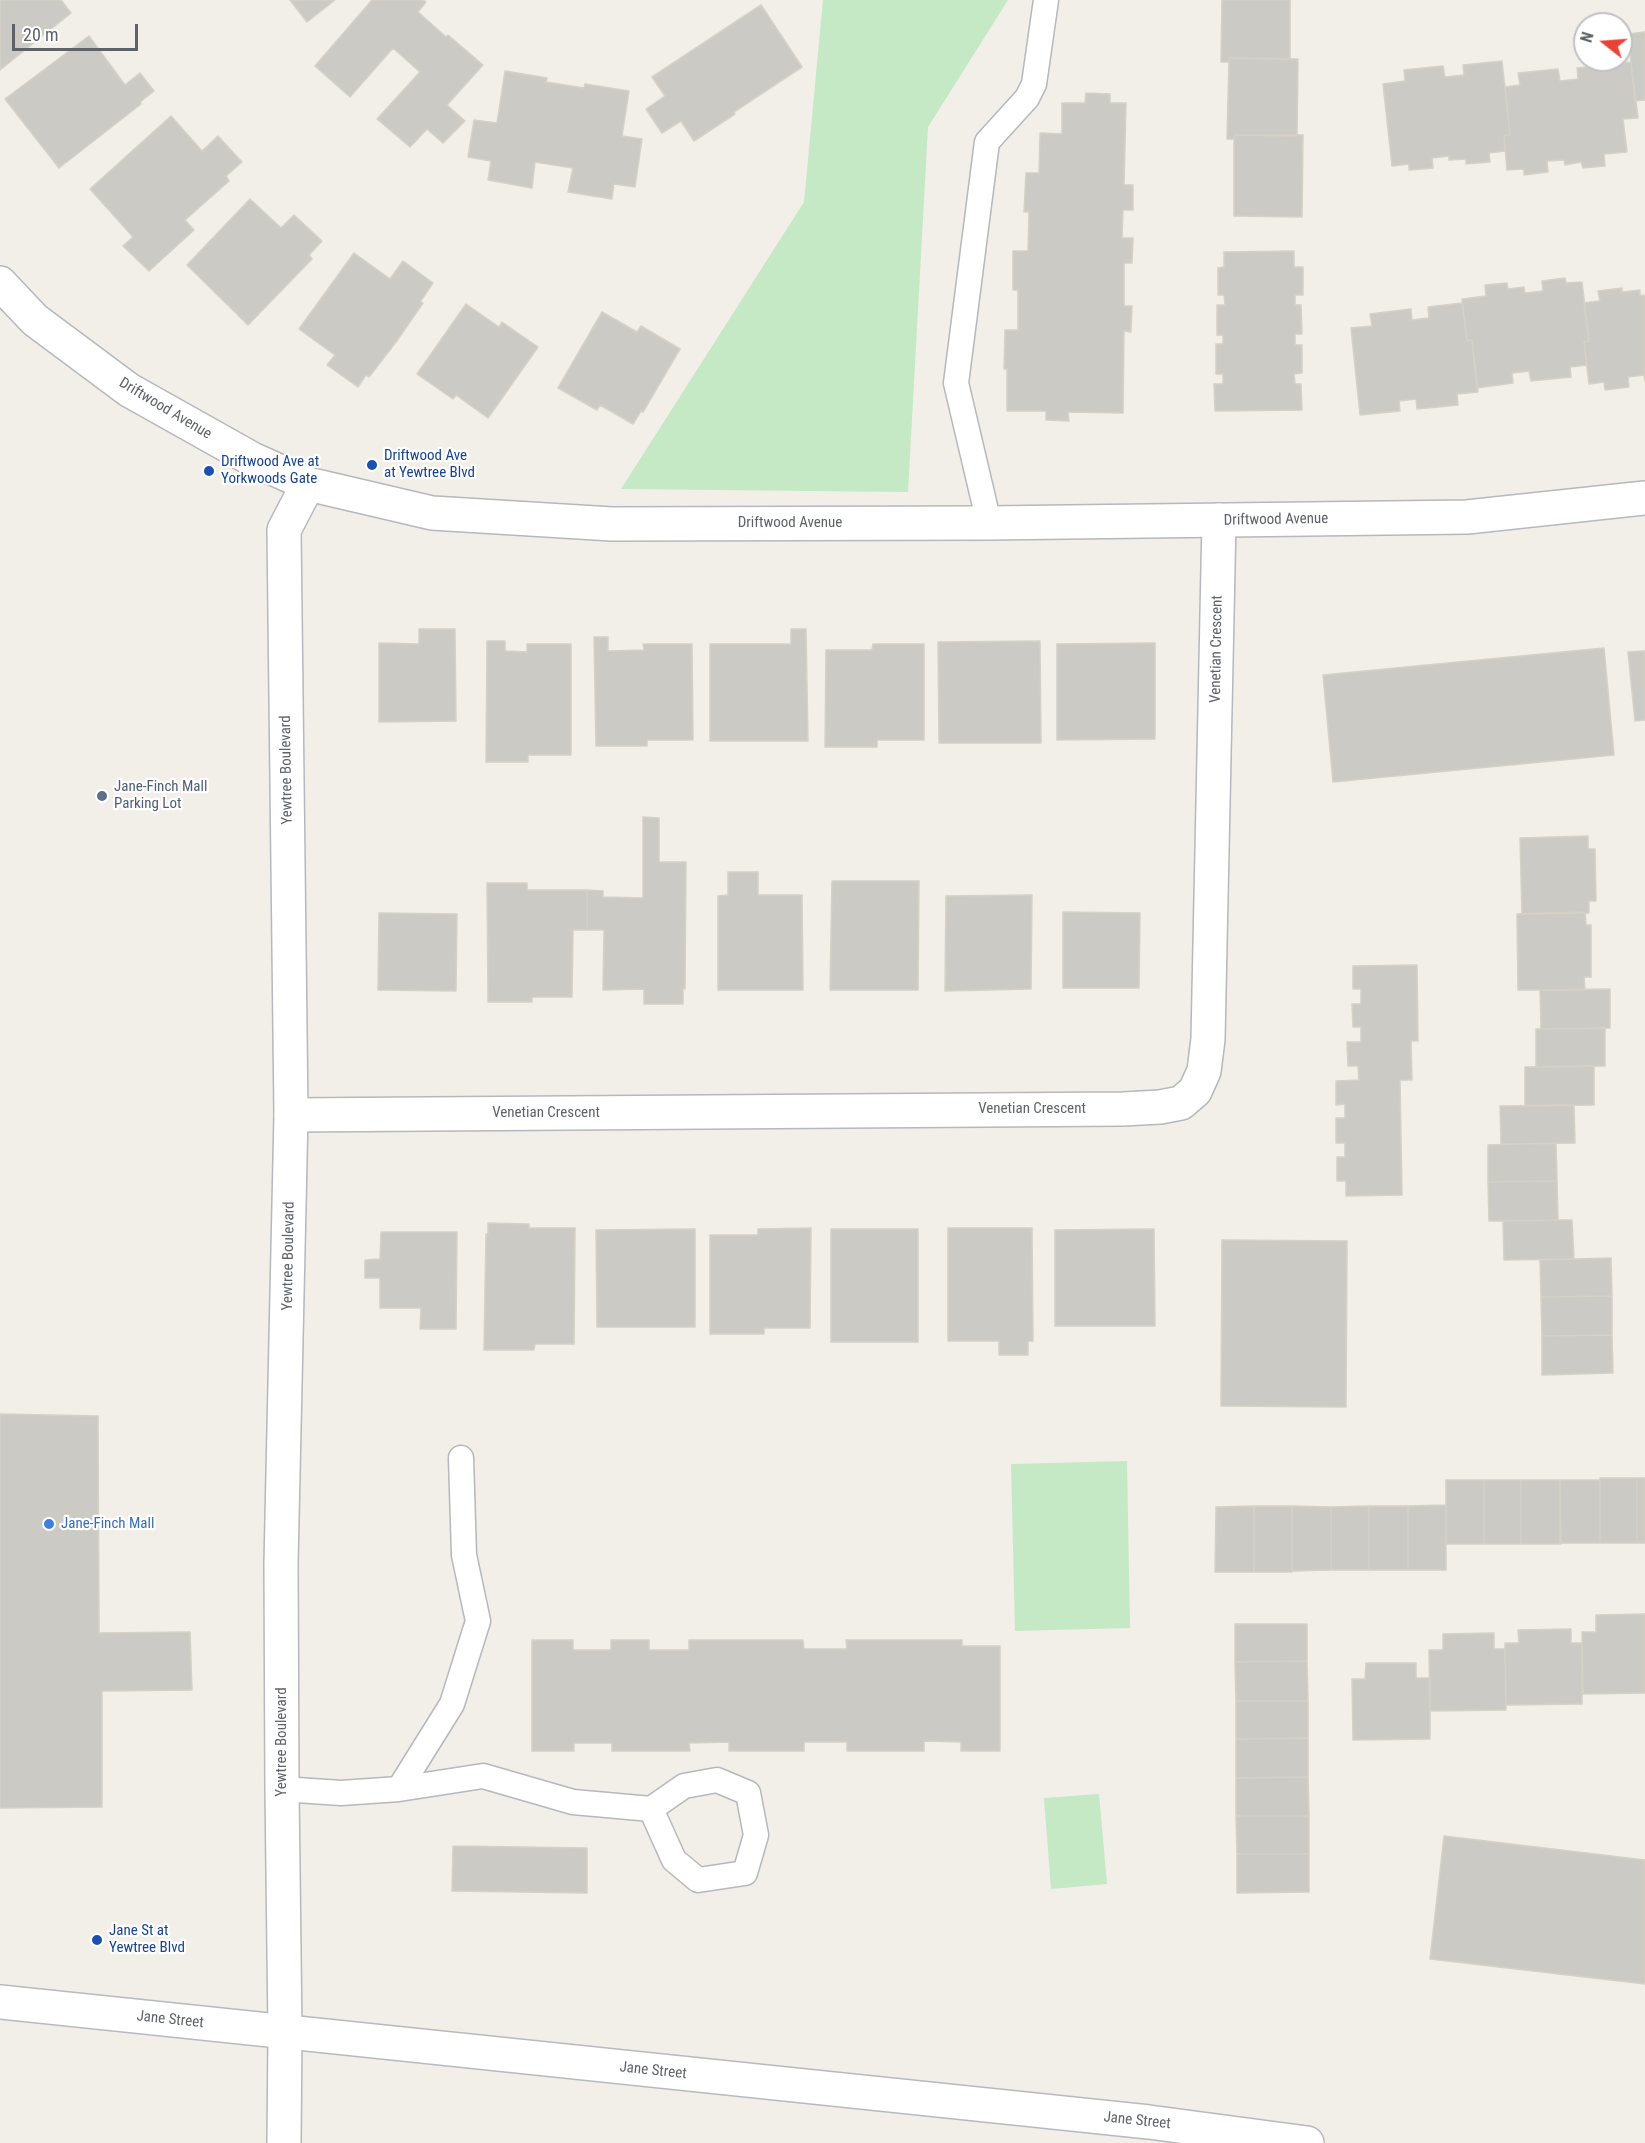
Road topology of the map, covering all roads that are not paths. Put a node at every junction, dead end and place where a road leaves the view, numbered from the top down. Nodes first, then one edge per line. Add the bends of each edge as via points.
1 (1046, 0) edge
2 (0, 283) edge
3 (308, 484) junction
4 (1645, 498) edge
5 (1219, 520) junction
6 (989, 523) junction
7 (291, 1115) junction
8 (461, 1458) dead end
9 (282, 1789) junction
10 (399, 1789) junction
11 (651, 1809) junction
12 (0, 2002) edge
13 (285, 2033) junction
14 (1149, 2132) edge
15 (284, 2143) edge
16 (1306, 2143) edge

1 - 6 lane via 1034,84 987,142 956,383
2 - 3 street, Driftwood Avenue via 35,320 129,390 252,459
3 - 6 street, Driftwood Avenue via 432,513 612,524
3 - 7 street, Yewtree Boulevard via 284,530
4 - 5 street, Driftwood Avenue via 1467,517
5 - 6 street, Driftwood Avenue
5 - 7 street, Venetian Crescent via 1208,1039 1204,1071 1195,1091 1181,1103 1123,1109
7 - 9 street, Yewtree Boulevard via 282,1563
8 - 10 lane via 464,1555 478,1621 452,1704
9 - 10 lane via 341,1793
9 - 13 street, Yewtree Boulevard
10 - 11 lane via 483,1776 573,1802
11 - 11 lane via 684,1786 717,1780 748,1793 756,1835 745,1873 698,1880 674,1860
12 - 13 street, Jane Street
13 - 14 street, Jane Street
13 - 15 street, Yewtree Boulevard
14 - 16 street, Jane Street

